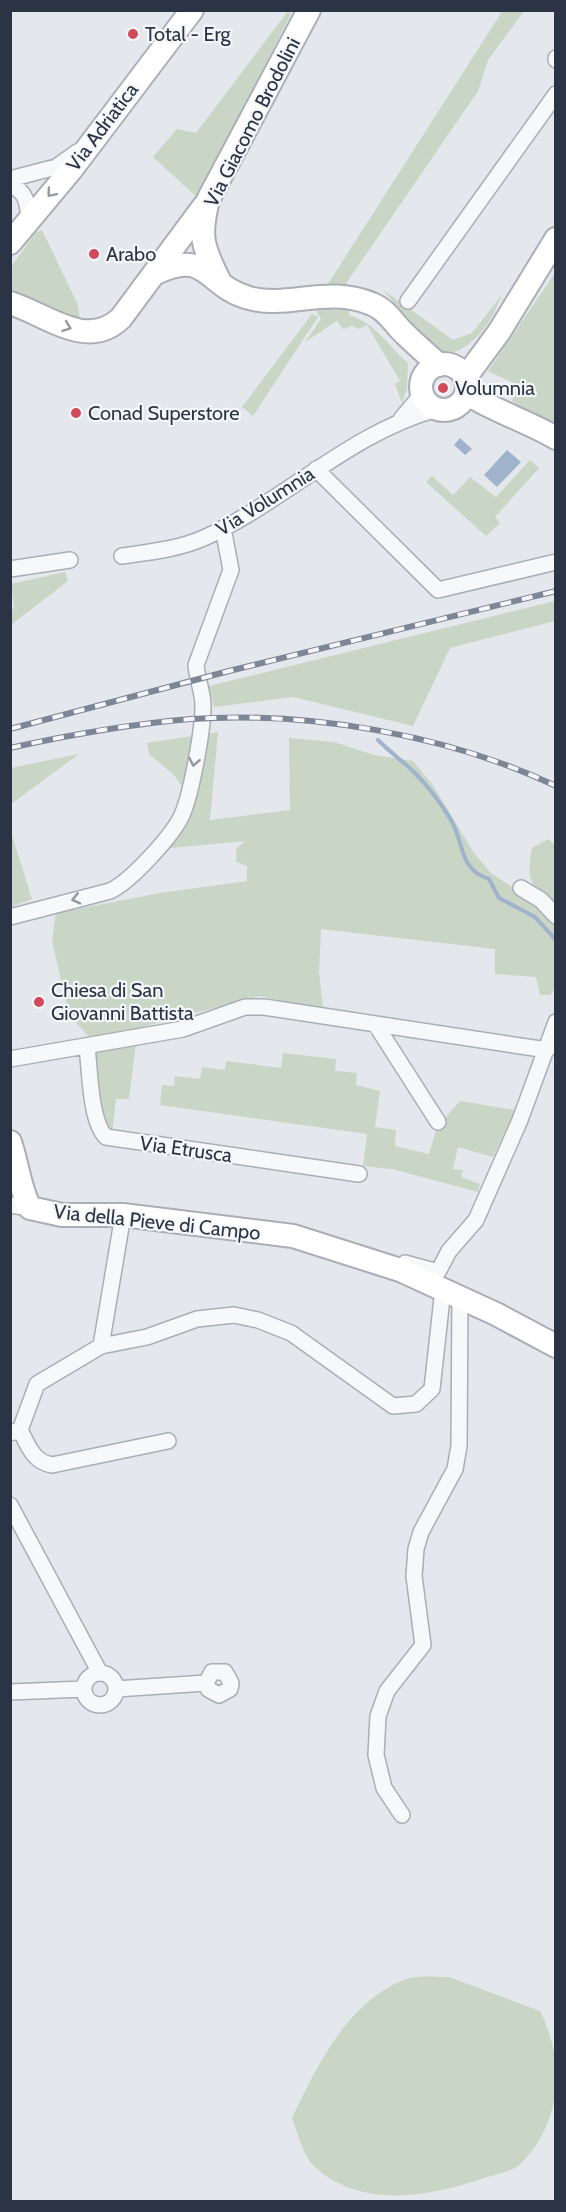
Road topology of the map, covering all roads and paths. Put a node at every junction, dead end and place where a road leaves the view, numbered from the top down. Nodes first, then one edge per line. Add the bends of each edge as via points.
1 (309, 10) edge
2 (183, 14) edge
3 (555, 94) edge
4 (100, 132) junction
5 (10, 178) edge
6 (10, 186) edge
7 (208, 200) junction
8 (29, 220) junction
9 (555, 240) edge
10 (10, 243) edge
11 (156, 273) junction
12 (221, 284) junction
13 (408, 301) dead end
14 (12, 303) edge
15 (444, 387) junction
16 (399, 422) junction
17 (555, 438) edge
18 (316, 469) junction
19 (224, 528) junction
20 (122, 556) dead end
21 (70, 560) dead end
22 (555, 561) edge
23 (10, 569) edge
24 (521, 888) dead end
25 (555, 916) edge
26 (10, 917) edge
27 (555, 1022) edge
28 (376, 1025) junction
29 (87, 1047) junction
30 (546, 1050) junction
31 (10, 1059) edge
32 (438, 1122) dead end
33 (10, 1142) edge
34 (14, 1174) edge
35 (359, 1174) dead end
36 (20, 1206) edge
37 (123, 1215) junction
38 (388, 1266) junction
39 (451, 1293) junction
40 (101, 1346) junction
41 (555, 1346) edge
42 (15, 1431) edge
43 (168, 1441) dead end
44 (10, 1505) edge
45 (100, 1673) junction
46 (206, 1683) dead end
47 (84, 1689) junction
48 (116, 1689) junction
49 (10, 1692) edge
50 (402, 1815) dead end

1 - 7 main road, Via Giacomo Brodolini
2 - 4 main road, Via Adriatica
3 - 13 street
4 - 5 street via 56,167
4 -> 8 main road, Via Adriatica
6 - 8 street via 25,197
7 - 11 main road
7 - 12 main road, Via Giacomo Brodolini via 201,226 203,245
8 - 10 main road, Via Adriatica
9 - 15 main road via 499,332
11 - 12 main road via 175,264 192,264
14 -> 11 main road via 77,331 95,332 116,323
12 - 15 main road via 235,293 262,300 319,295 352,297 382,310
15 - 16 street, Via Volumnia
15 - 16 street, Via Volumnia
15 - 17 main road, Via Volumnia
16 - 18 street, Via Volumnia
18 - 19 street, Via Volumnia
18 - 22 street via 438,590
19 - 20 street, Via Volumnia via 176,548
19 -> 26 street via 231,570 196,665 203,705 180,819 124,885
21 - 23 street
24 - 25 street via 542,900
27 - 30 street, Via della Pieve di Campo
28 - 29 street via 264,1006 245,1007 183,1029
28 - 30 street
28 - 32 street
29 - 31 street
29 - 35 street, Via Etrusca via 96,1117 99,1131 106,1137
30 - 38 street, Via della Pieve di Campo via 476,1220 449,1251 441,1269 434,1272 398,1262
33 - 34 main road, Via della Pieve di Campo
34 - 36 main road, Via della Pieve di Campo via 22,1192
36 - 37 main road, Via della Pieve di Campo via 62,1215
37 - 38 main road, Via della Pieve di Campo via 293,1236
37 - 40 street
38 - 39 main road, Via della Pieve di Campo
39 - 40 street via 432,1389 416,1404 393,1406 291,1333 234,1315 197,1318 147,1336
39 - 41 main road, Via della Pieve di Campo
39 - 50 street via 459,1446 455,1469 416,1548 414,1576 423,1645 387,1692 378,1716 376,1755 384,1788
40 - 42 street via 37,1384
42 - 43 street via 33,1456 42,1464 52,1465
44 - 45 street
45 - 47 street via 92,1675
45 - 48 street via 108,1675
46 - 48 street
47 - 48 street via 86,1697 100,1706 114,1697
47 - 49 street

